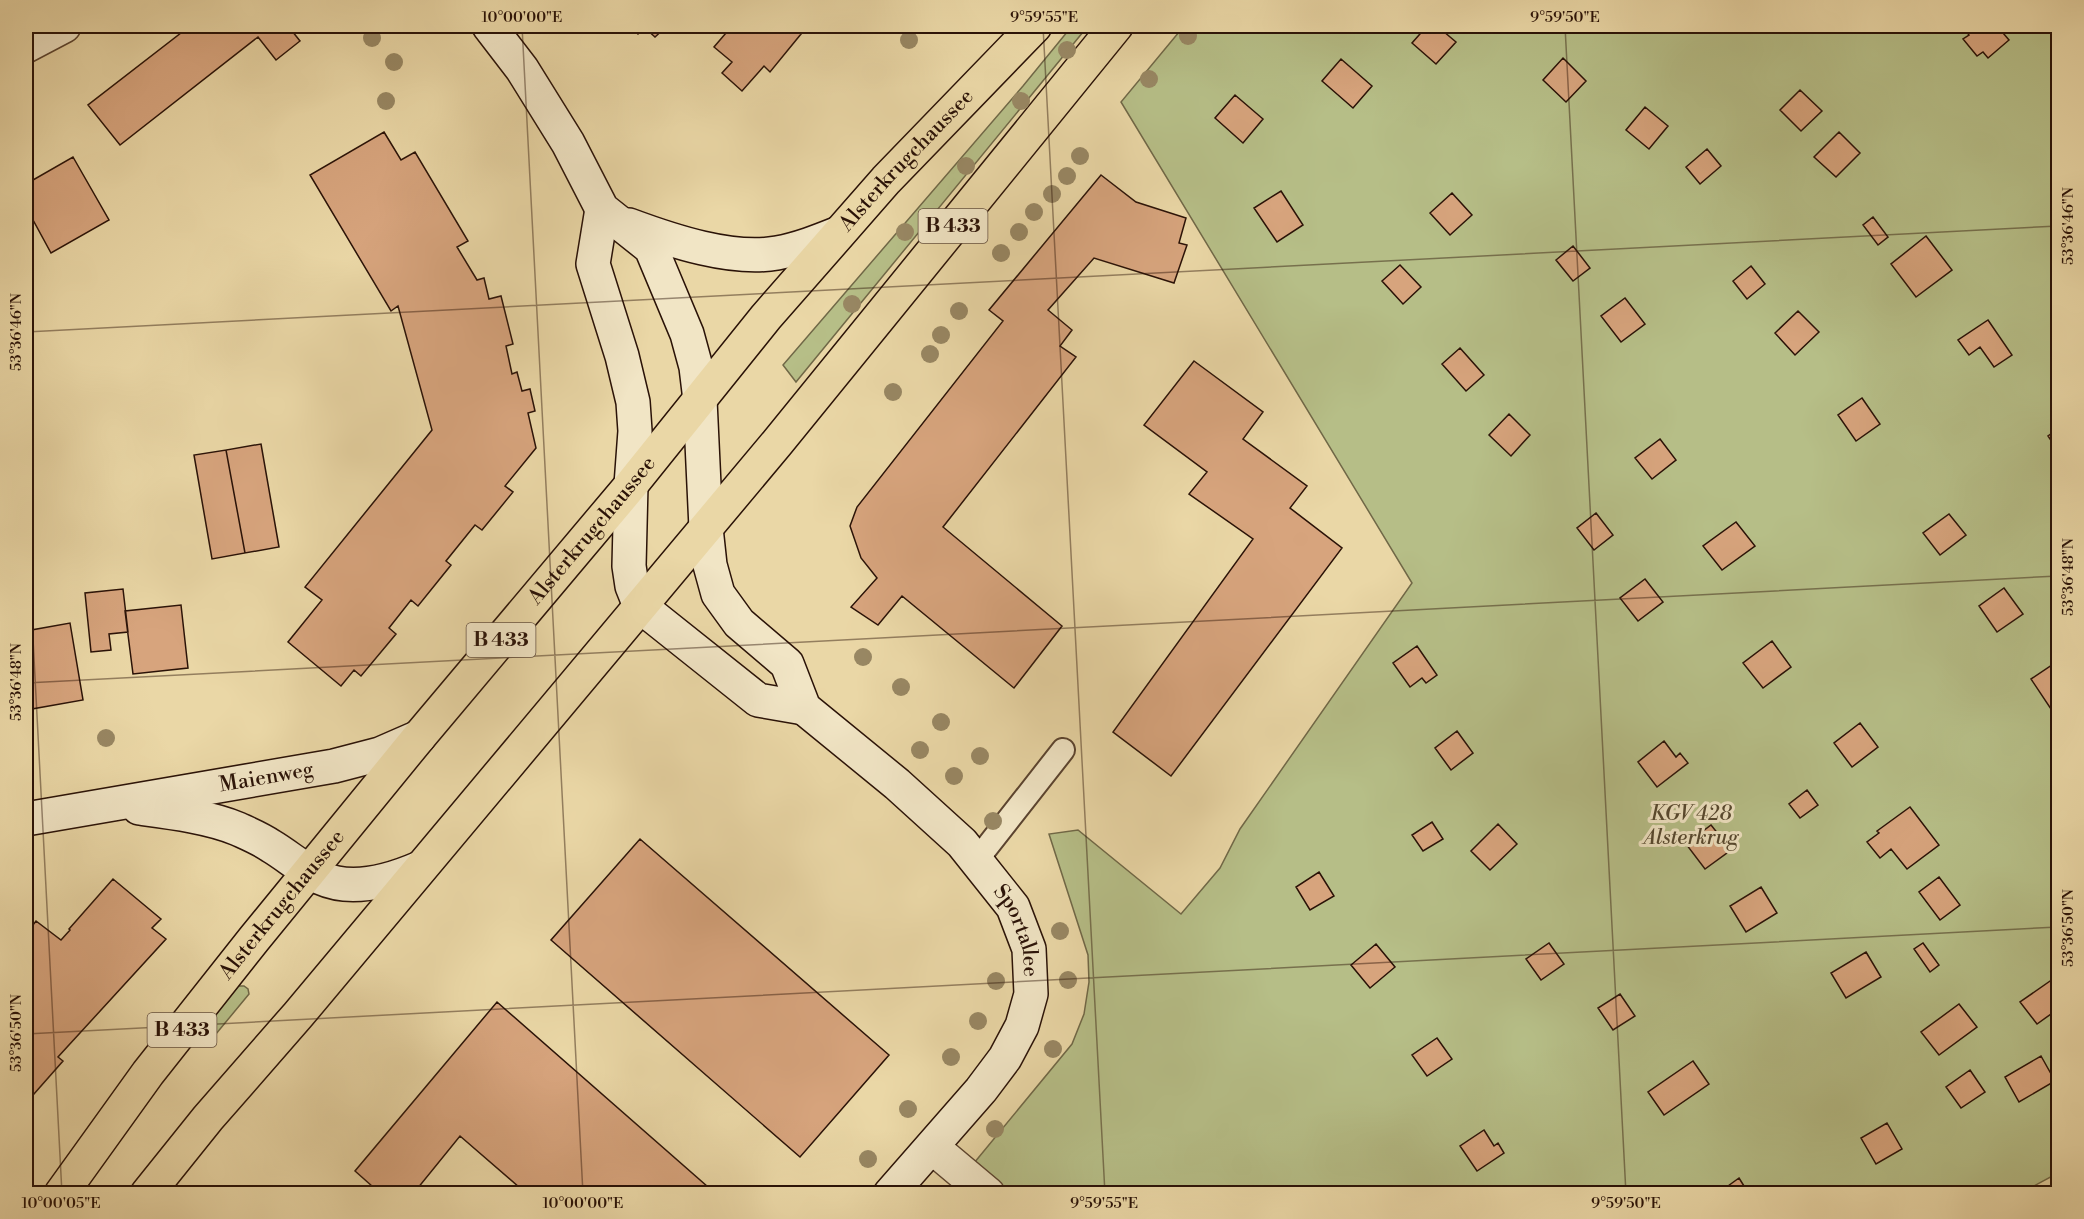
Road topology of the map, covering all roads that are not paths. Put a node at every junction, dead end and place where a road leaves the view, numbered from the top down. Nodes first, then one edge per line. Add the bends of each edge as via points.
1 (64, 26) edge
2 (489, 26) edge
3 (1035, 26) edge
4 (1116, 26) edge
5 (26, 46) edge
6 (612, 216) junction
7 (839, 233) junction
8 (700, 400) junction
9 (631, 485) junction
10 (706, 528) junction
11 (640, 606) junction
12 (804, 708) junction
13 (419, 736) junction
14 (1063, 750) dead end
15 (110, 805) junction
16 (26, 819) edge
17 (976, 861) junction
18 (420, 868) junction
19 (309, 872) junction
20 (932, 1147) junction
21 (61, 1194) edge
22 (147, 1194) edge
23 (890, 1194) edge
24 (988, 1194) edge

1 - 5 street
2 - 6 street via 522,69
3 - 7 main road, Alsterkrugchaussee / B 433
4 - 10 main road, B 433
6 - 7 street via 675,241 746,254 776,253
6 - 8 street, Sportallee via 651,248 687,334
6 - 9 street via 593,264 633,402
7 - 8 main road, Alsterkrugchaussee / B 433
8 - 9 main road, Alsterkrugchaussee / B 433
8 - 10 street, Sportallee
9 - 11 street via 629,566
9 - 13 main road, Alsterkrugchaussee / B 433
10 - 11 main road, B 433
10 - 12 street, Sportallee via 718,594 739,622 787,664
11 - 12 street, Sportallee via 758,700
11 - 18 main road, B 433
12 - 17 street, Sportallee via 932,814
13 - 15 street, Maienweg via 380,754 334,766
13 - 19 main road, Alsterkrugchaussee / B 433
14 - 17 lane
15 - 16 street, Maienweg
15 - 19 street, Maienweg via 172,813 236,828
17 - 20 street, Sportallee via 1013,907 1029,949 1031,994 1022,1026 1005,1058
18 - 19 street, Maienweg via 388,880 357,884 333,883
18 - 22 main road, B 433
19 - 21 main road, Alsterkrugchaussee / B 433 via 148,1073
20 - 23 street, Sportallee
20 - 24 street

